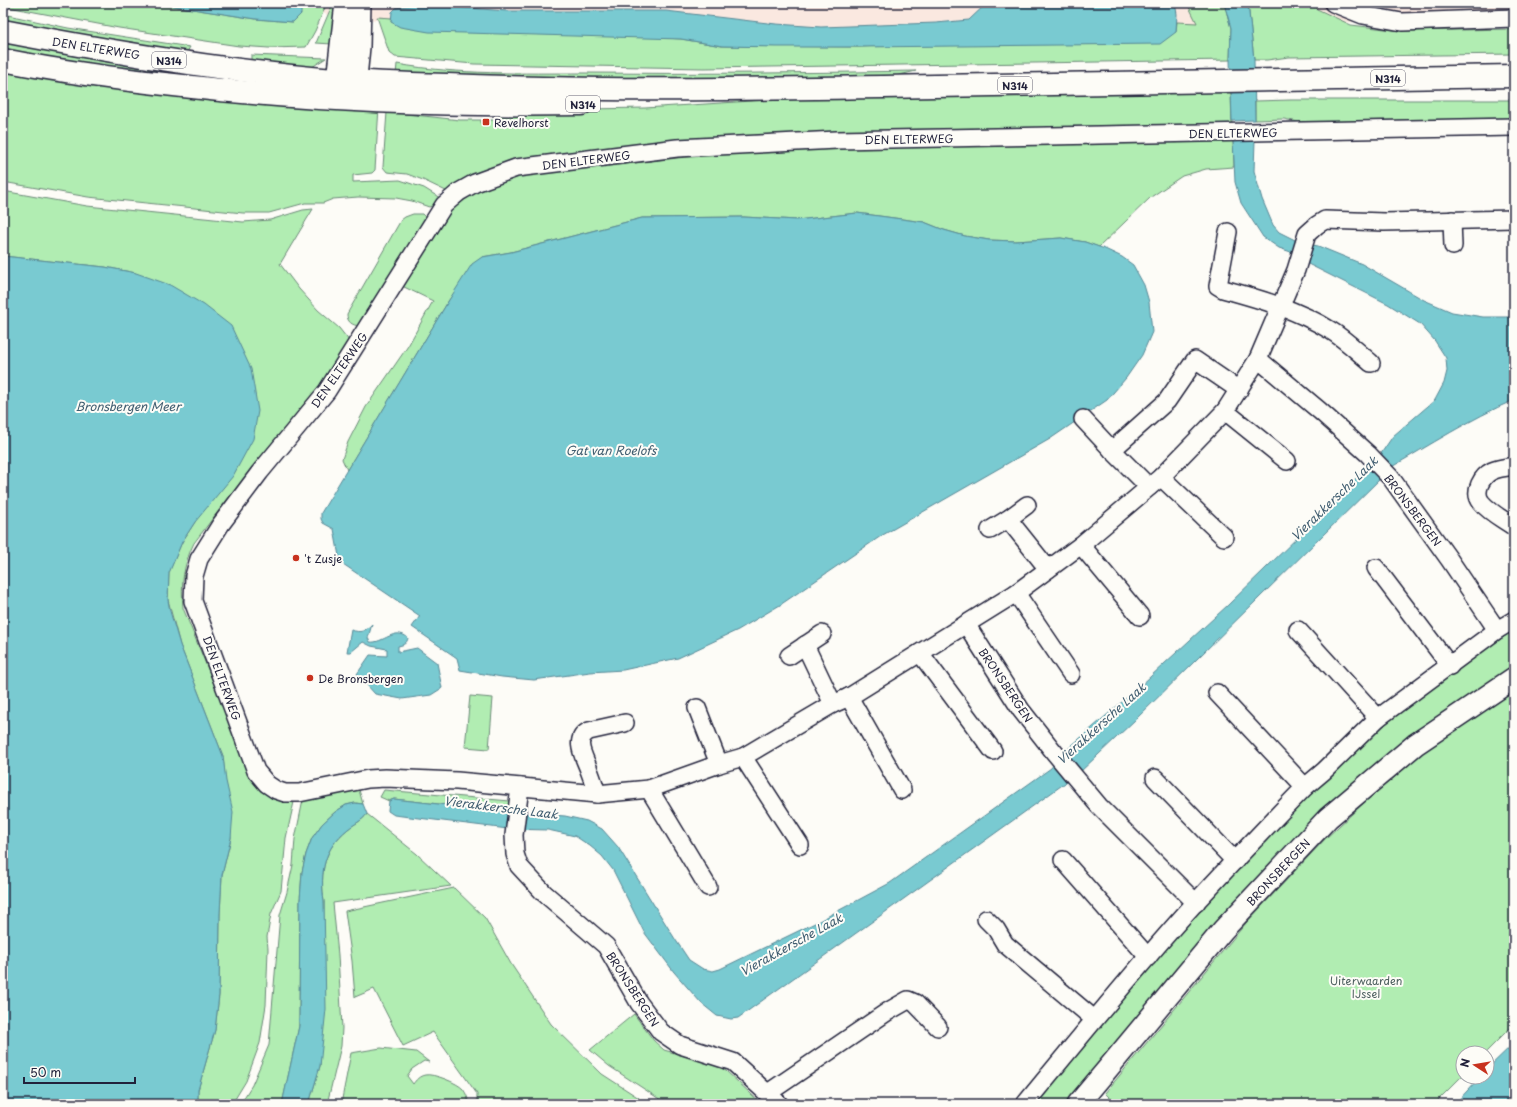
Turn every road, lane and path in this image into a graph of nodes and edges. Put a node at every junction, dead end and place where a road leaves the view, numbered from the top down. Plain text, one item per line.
1 (346, 3) edge
2 (360, 3) edge
3 (1333, 3) edge
4 (1514, 18) edge
5 (3, 31) edge
6 (3, 60) edge
7 (1514, 76) edge
8 (345, 90) junction
9 (1514, 127) edge
10 (1514, 219) edge
11 (1452, 220) junction
12 (1228, 232) dead end
13 (1453, 246) dead end
14 (1281, 307) junction
15 (1258, 358) junction
16 (1371, 363) dead end
17 (1239, 390) junction
18 (1225, 411) junction
19 (1083, 419) dead end
20 (1112, 450) junction
21 (1287, 461) dead end
22 (1514, 466) edge
23 (1155, 482) junction
24 (1027, 505) dead end
25 (1008, 519) junction
26 (1514, 527) edge
27 (990, 530) dead end
28 (1224, 537) dead end
29 (1081, 545) junction
30 (1376, 568) dead end
31 (1048, 569) junction
32 (1016, 593) junction
33 (1140, 616) dead end
34 (1514, 620) edge
35 (966, 624) junction
36 (1298, 630) dead end
37 (1497, 630) junction
38 (822, 634) dead end
39 (804, 645) junction
40 (920, 653) junction
41 (789, 656) dead end
42 (1450, 666) junction
43 (1071, 674) dead end
44 (1514, 678) edge
45 (1217, 693) dead end
46 (849, 697) junction
47 (833, 704) junction
48 (697, 708) dead end
49 (1378, 718) junction
50 (625, 723) dead end
51 (993, 751) dead end
52 (743, 757) junction
53 (719, 764) junction
54 (1155, 778) dead end
55 (520, 787) junction
56 (1305, 787) junction
57 (649, 789) junction
58 (902, 790) dead end
59 (597, 794) junction
60 (800, 845) dead end
61 (1063, 860) dead end
62 (1235, 861) junction
63 (708, 887) dead end
64 (1196, 902) junction
65 (986, 919) dead end
66 (1148, 957) junction
67 (1094, 1019) junction
68 (938, 1027) dead end
69 (774, 1099) edge
70 (1025, 1104) edge
71 (1078, 1104) edge

1 - 8 street
2 - 8 street
3 - 4 street
5 - 8 main road, DEN ELTERWEG / N314
6 - 8 main road, DEN ELTERWEG / N314
7 - 8 main road, DEN ELTERWEG / N314
9 - 55 street, DEN ELTERWEG
10 - 11 street
11 - 13 street
11 - 14 street
12 - 14 street
14 - 15 street
14 - 16 street
15 - 17 street
15 - 37 street, BRONSBERGEN
17 - 18 street
17 - 20 street
18 - 21 street
18 - 23 street
19 - 20 street
20 - 23 street
22 - 26 street
23 - 28 street
23 - 29 street
24 - 25 street
25 - 27 street
25 - 31 street
29 - 31 street
29 - 33 street
30 - 42 street
31 - 32 street
32 - 35 street
32 - 43 street
34 - 37 street
35 - 40 street
35 - 64 street, BRONSBERGEN
36 - 49 street
37 - 42 street
38 - 39 street
39 - 41 street
39 - 47 street
40 - 46 street
40 - 51 street
42 - 49 street
44 - 71 street, BRONSBERGEN
45 - 56 street
46 - 47 street
46 - 58 street
47 - 52 street
48 - 53 street
49 - 56 street
50 - 59 street
52 - 53 street
52 - 60 street
53 - 57 street
54 - 62 street
55 - 59 street
55 - 69 street, BRONSBERGEN
56 - 62 street
57 - 59 street
57 - 63 street
61 - 66 street
62 - 64 street
64 - 66 street
65 - 67 street
66 - 67 street
67 - 70 street
68 - 69 street, BRONSBERGEN

